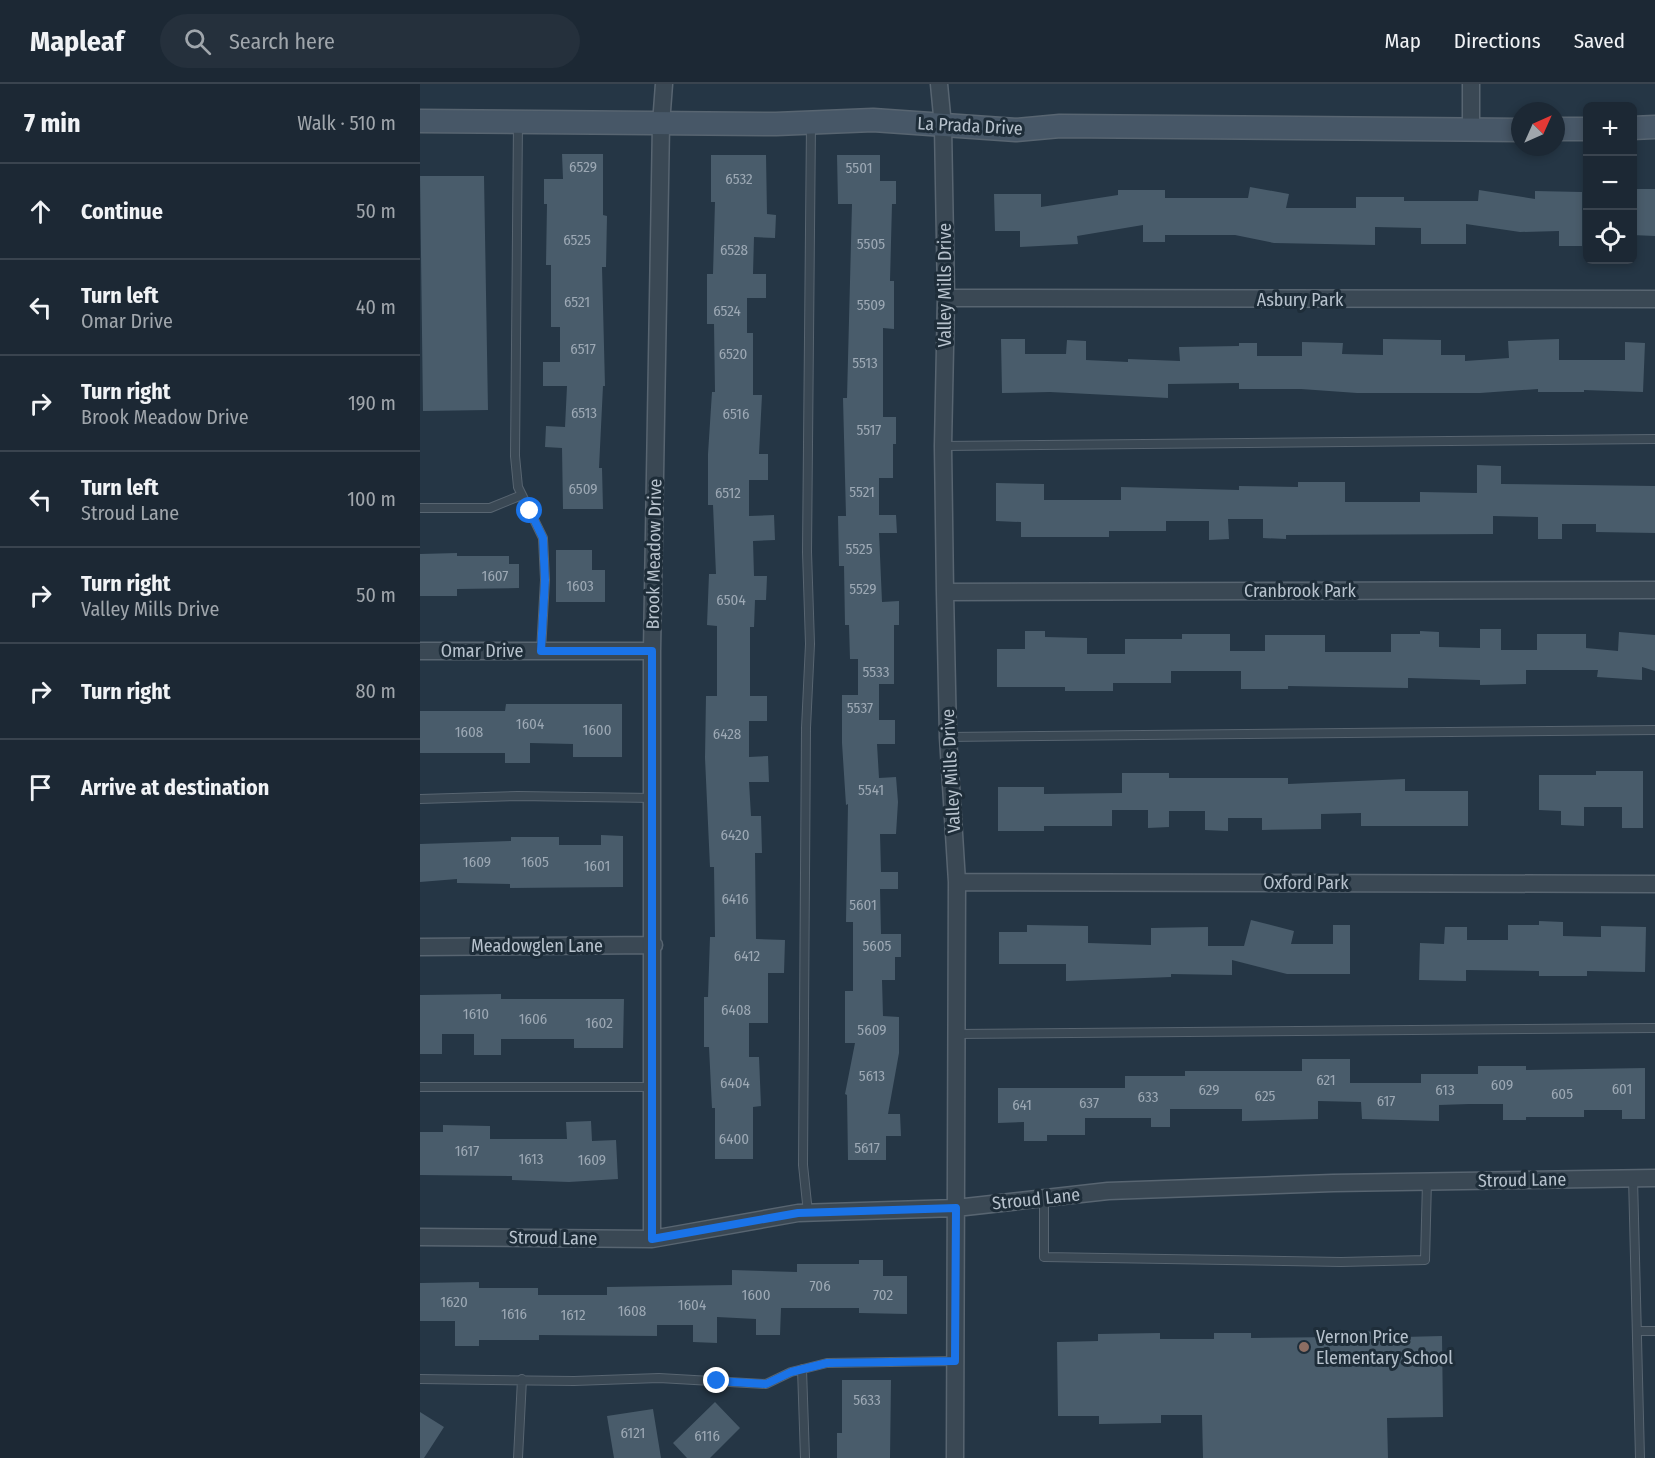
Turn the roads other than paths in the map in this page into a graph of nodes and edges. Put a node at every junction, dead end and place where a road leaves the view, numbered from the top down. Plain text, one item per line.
1 (664, 84) edge
2 (939, 84) edge
3 (1471, 84) edge
4 (420, 121) edge
5 (518, 122) junction
6 (811, 122) junction
7 (661, 124) junction
8 (943, 126) junction
9 (1655, 127) edge
10 (1637, 128) edge
11 (1565, 129) edge
12 (1583, 129) edge
13 (1511, 130) edge
14 (1471, 131) junction
15 (946, 298) junction
16 (1655, 299) edge
17 (1655, 439) edge
18 (943, 446) junction
19 (522, 495) junction
20 (420, 508) edge
21 (1655, 590) edge
22 (945, 592) junction
23 (420, 651) edge
24 (541, 651) junction
25 (652, 651) junction
26 (1655, 730) edge
27 (948, 737) junction
28 (653, 798) junction
29 (420, 799) edge
30 (957, 882) junction
31 (1655, 884) edge
32 (654, 945) junction
33 (420, 947) edge
34 (1655, 1028) edge
35 (956, 1034) junction
36 (420, 1087) edge
37 (653, 1087) junction
38 (1633, 1178) junction
39 (1655, 1178) edge
40 (1427, 1181) junction
41 (1044, 1198) junction
42 (956, 1208) junction
43 (808, 1213) junction
44 (420, 1237) edge
45 (652, 1239) junction
46 (1637, 1331) junction
47 (1655, 1331) edge
48 (955, 1361) junction
49 (802, 1370) junction
50 (420, 1379) edge
51 (522, 1379) junction
52 (519, 1458) edge
53 (805, 1458) edge
54 (955, 1458) edge
55 (1640, 1458) edge

1 - 7 street, Brook Meadow Drive
2 - 8 street, Valley Mills Drive
3 - 14 street
4 - 5 main road, La Prada Drive
5 - 7 main road, La Prada Drive
5 - 19 lane
6 - 7 main road, La Prada Drive
6 - 8 main road, La Prada Drive
6 - 43 lane
7 - 25 street, Brook Meadow Drive
8 - 14 main road, La Prada Drive
8 - 15 street, Valley Mills Drive
9 - 10 main road
11 - 12 main road
13 - 14 main road, La Prada Drive
15 - 16 street, Asbury Park
15 - 18 street, Valley Mills Drive
17 - 18 lane
18 - 22 street, Valley Mills Drive
19 - 20 lane
19 - 24 lane
21 - 22 street, Cranbrook Park
22 - 27 street, Valley Mills Drive
23 - 24 street, Omar Drive
24 - 25 street, Omar Drive
25 - 28 street, Brook Meadow Drive
26 - 27 lane
27 - 30 street, Valley Mills Drive
28 - 29 lane
28 - 32 street, Brook Meadow Drive
30 - 31 street, Oxford Park
30 - 35 street, Valley Mills Drive
32 - 33 street, Meadowglen Lane
32 - 37 street, Brook Meadow Drive
34 - 35 lane
35 - 42 street, Valley Mills Drive
36 - 37 lane
37 - 45 street, Brook Meadow Drive
38 - 39 street, Stroud Lane
38 - 40 street, Stroud Lane
38 - 46 lane
40 - 41 street, Stroud Lane
40 - 41 lane
41 - 42 street, Stroud Lane
42 - 43 street, Stroud Lane
42 - 48 street, Valley Mills Drive
43 - 45 street, Stroud Lane
44 - 45 street, Stroud Lane
46 - 47 lane
46 - 55 lane
48 - 49 lane
48 - 54 street, Valley Mills Drive
49 - 51 lane
49 - 53 lane
50 - 51 lane
51 - 52 lane

